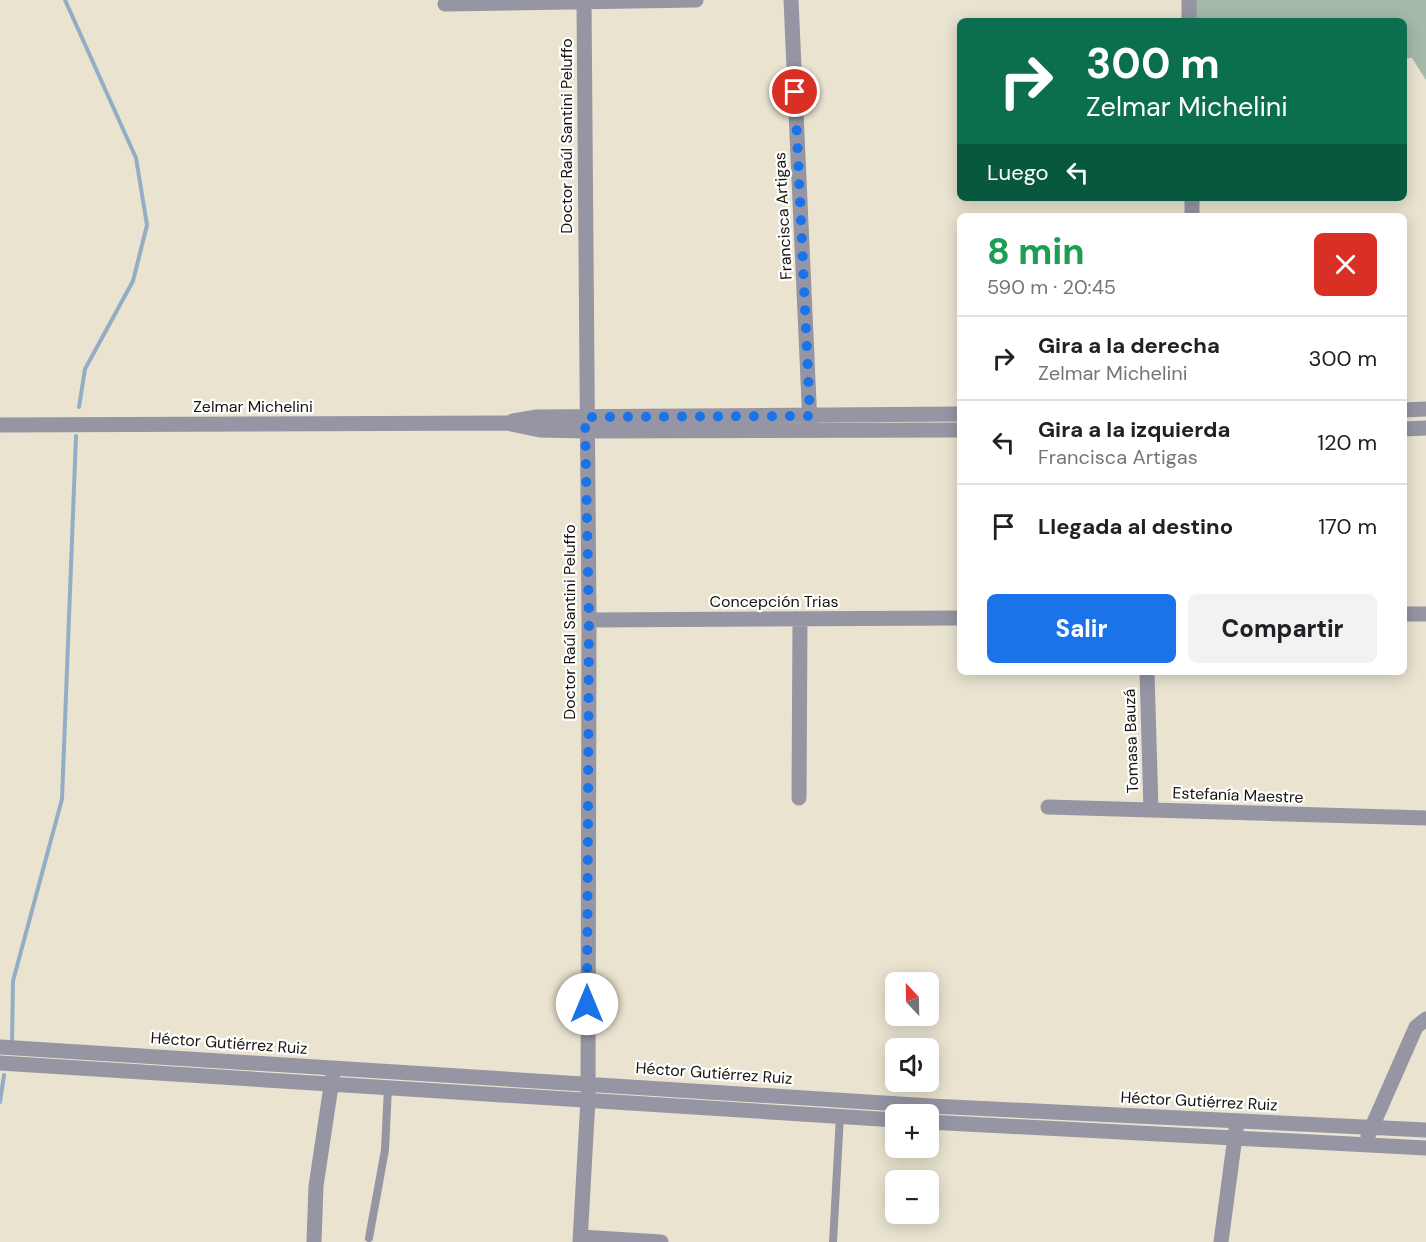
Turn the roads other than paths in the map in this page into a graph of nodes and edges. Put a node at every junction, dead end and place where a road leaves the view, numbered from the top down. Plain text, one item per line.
1 (696, 0) edge
2 (791, 0) edge
3 (1189, 0) edge
4 (584, 2) junction
5 (445, 4) dead end
6 (1189, 18) edge
7 (1407, 410) edge
8 (1426, 410) edge
9 (957, 414) edge
10 (810, 423) junction
11 (0, 424) edge
12 (585, 424) junction
13 (1407, 429) edge
14 (1426, 429) edge
15 (957, 430) edge
16 (1407, 614) edge
17 (1426, 614) edge
18 (957, 618) edge
19 (800, 619) junction
20 (589, 620) junction
21 (1147, 675) edge
22 (799, 798) dead end
23 (1048, 807) dead end
24 (1151, 810) junction
25 (1426, 819) edge
26 (1426, 1019) edge
27 (0, 1047) edge
28 (0, 1064) edge
29 (334, 1067) junction
30 (333, 1084) junction
31 (388, 1087) junction
32 (588, 1099) junction
33 (840, 1116) junction
34 (885, 1119) edge
35 (1237, 1120) junction
36 (939, 1123) edge
37 (1370, 1127) junction
38 (1426, 1130) edge
39 (1235, 1137) junction
40 (1366, 1144) junction
41 (1426, 1148) edge
42 (369, 1238) dead end
43 (580, 1240) edge
44 (314, 1242) edge
45 (661, 1242) edge
46 (833, 1242) edge
47 (1221, 1242) edge

1 - 4 street
2 - 10 street, Francisca Artigas
3 - 6 street
4 - 5 street
4 - 12 street, Doctor Raúl Santini Peluffo
7 - 8 street
9 - 10 street, Zelmar Michelini
10 - 12 street, Zelmar Michelini
10 - 15 street, Zelmar Michelini
11 - 12 street, Zelmar Michelini
12 - 20 street, Doctor Raúl Santini Peluffo
13 - 14 street
16 - 17 street
18 - 19 street, Concepción Trias
19 - 20 street, Concepción Trias
19 - 22 street
20 - 32 street, Doctor Raúl Santini Peluffo
21 - 24 street, Tomasa Bauzá
23 - 24 street, Estefanía Maestre
24 - 25 street, Estefanía Maestre
26 - 37 street
27 - 29 street, Héctor Gutiérrez Ruiz
28 - 30 street, Héctor Gutiérrez Ruiz
29 - 30 street
29 - 35 street, Héctor Gutiérrez Ruiz
30 - 31 street, Héctor Gutiérrez Ruiz
30 - 44 street
31 - 32 street, Héctor Gutiérrez Ruiz
31 - 42 lane
32 - 33 street, Héctor Gutiérrez Ruiz
32 - 43 street, Doctor Raúl Santini Peluffo
33 - 34 street, Héctor Gutiérrez Ruiz
33 - 46 lane
35 - 37 street, Héctor Gutiérrez Ruiz
35 - 39 street
36 - 39 street, Héctor Gutiérrez Ruiz
37 - 38 street, Héctor Gutiérrez Ruiz
37 - 40 street
39 - 40 street, Héctor Gutiérrez Ruiz
39 - 47 street
40 - 41 street, Héctor Gutiérrez Ruiz
43 - 45 street

